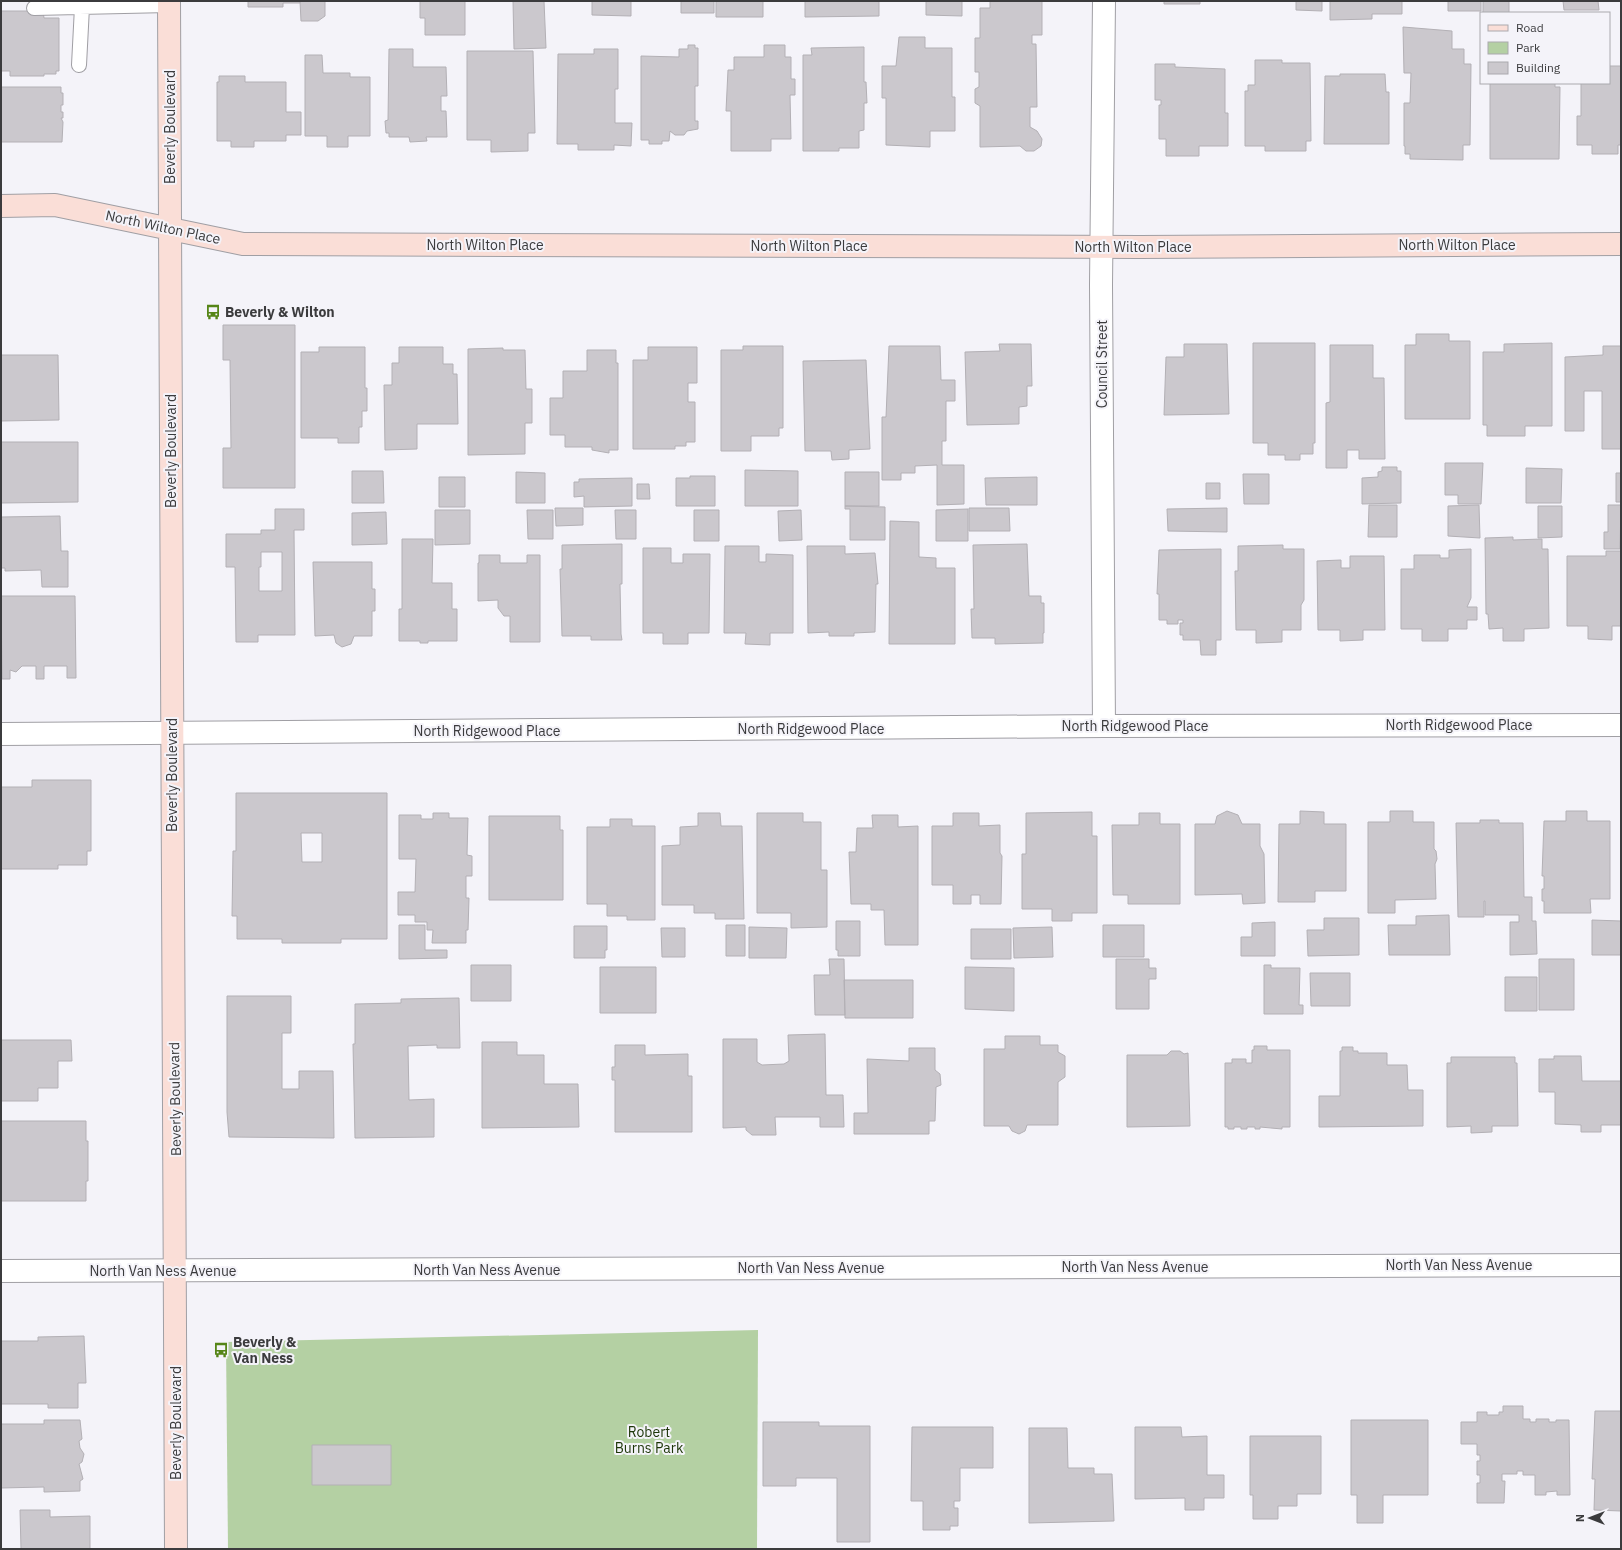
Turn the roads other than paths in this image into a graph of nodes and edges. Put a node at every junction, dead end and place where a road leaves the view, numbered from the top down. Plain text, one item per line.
1 (1104, 1) edge
2 (169, 3) edge
3 (82, 7) junction
4 (34, 8) dead end
5 (79, 65) dead end
6 (1, 206) edge
7 (171, 229) junction
8 (1621, 244) edge
9 (1101, 247) junction
10 (1621, 725) edge
11 (1104, 726) junction
12 (172, 733) junction
13 (1, 734) edge
14 (1621, 1265) edge
15 (1, 1271) edge
16 (176, 1271) junction
17 (176, 1549) edge

1 - 9 street, Council Street
2 - 3 lane
2 - 7 main road, Beverly Boulevard
3 - 4 lane
3 - 5 lane
6 - 7 main road, North Wilton Place
7 - 9 main road, North Wilton Place
7 - 12 main road, Beverly Boulevard
8 - 9 main road, North Wilton Place
9 - 11 street, Council Street
10 - 11 street, North Ridgewood Place
11 - 12 street, North Ridgewood Place
12 - 13 street, North Ridgewood Place
12 - 16 main road, Beverly Boulevard
14 - 16 street, North Van Ness Avenue
15 - 16 street, North Van Ness Avenue
16 - 17 main road, Beverly Boulevard

